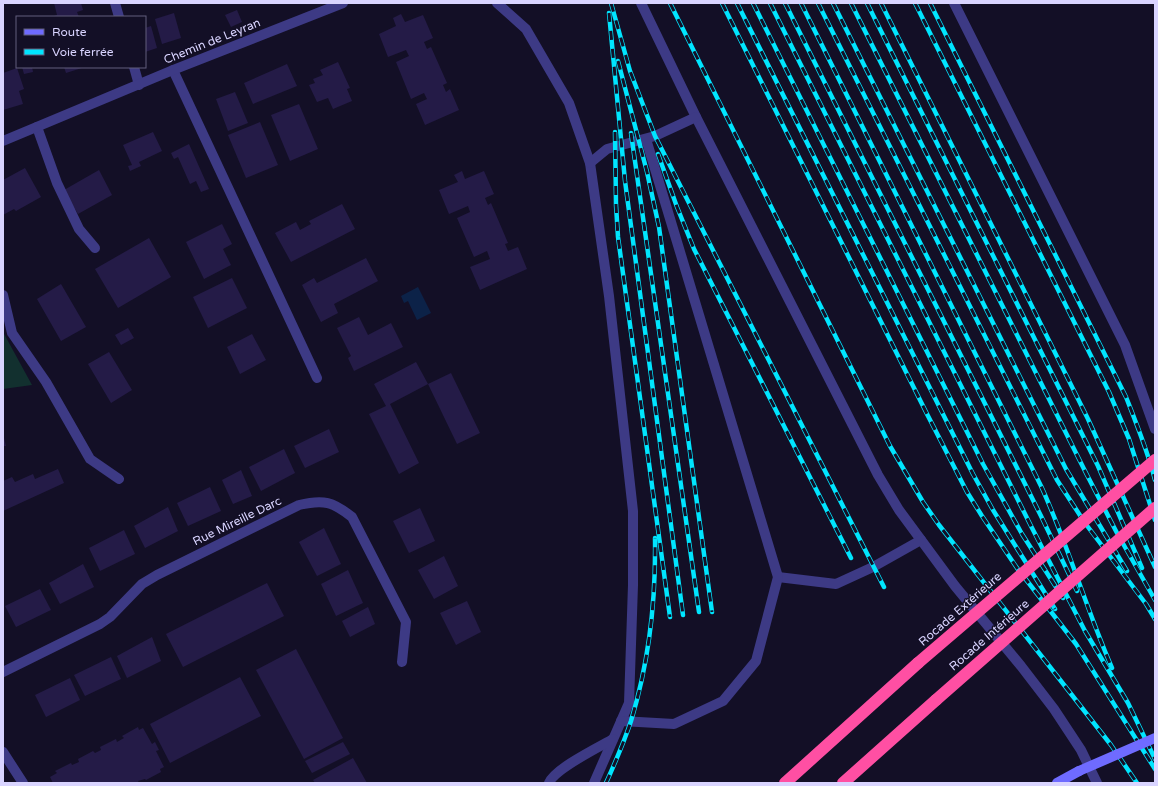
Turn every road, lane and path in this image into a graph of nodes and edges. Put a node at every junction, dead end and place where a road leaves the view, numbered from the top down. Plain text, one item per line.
1 (115, 3) edge
2 (343, 3) edge
3 (497, 3) edge
4 (640, 3) edge
5 (954, 3) edge
6 (120, 16) edge
7 (134, 68) edge
8 (173, 70) junction
9 (139, 85) junction
10 (696, 117) junction
11 (36, 128) junction
12 (646, 139) junction
13 (3, 141) edge
14 (590, 163) junction
15 (95, 248) dead end
16 (3, 295) edge
17 (317, 378) dead end
18 (1155, 429) edge
19 (1155, 460) edge
20 (119, 479) dead end
21 (1155, 508) edge
22 (921, 540) junction
23 (778, 577) junction
24 (402, 662) dead end
25 (3, 672) edge
26 (621, 721) junction
27 (614, 738) junction
28 (1155, 738) edge
29 (3, 752) edge
30 (23, 783) edge
31 (550, 783) edge
32 (594, 783) edge
33 (785, 783) edge
34 (843, 783) edge
35 (1057, 783) edge
36 (1097, 783) edge

1 - 6 street
2 - 8 street, Chemin de Leyran
3 - 14 street
4 - 10 street
5 - 18 street
7 - 9 street
8 - 9 street, Chemin de Leyran
8 - 17 street
9 - 11 street, Chemin de Leyran
10 - 12 street
10 - 22 street
11 - 13 street, Chemin de Leyran
11 - 15 street
12 - 14 street
12 - 23 street
14 - 26 street
16 - 20 street
19 - 33 highway, Rocade Extérieure, bridge
21 - 34 highway, Rocade Intérieure, bridge
22 - 23 street
22 - 36 street
23 - 26 street
24 - 25 street, Rue Mireille Darc
26 - 27 street
27 - 31 street
27 - 32 street
28 - 35 street, bridge
29 - 30 street

